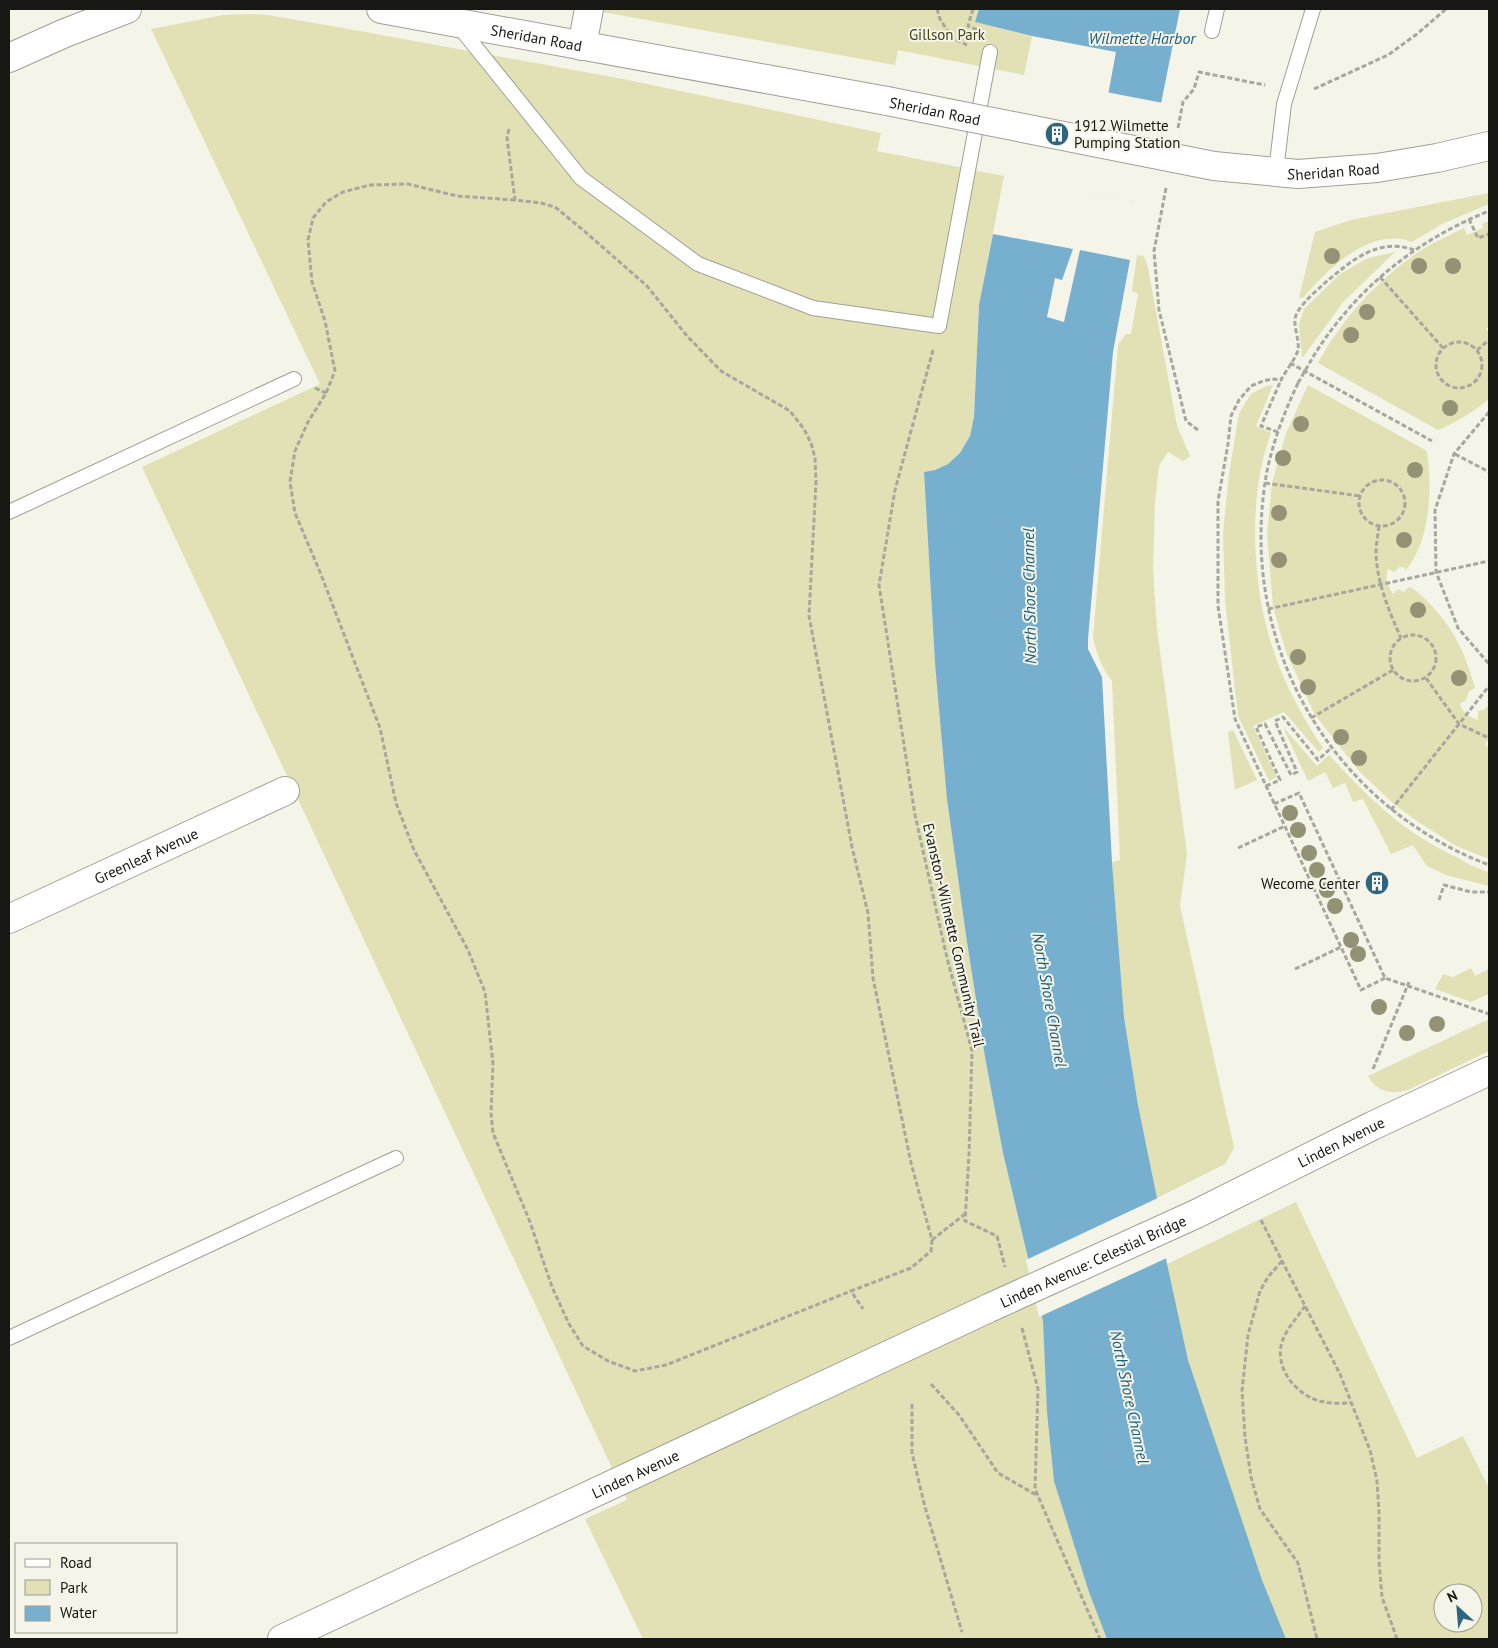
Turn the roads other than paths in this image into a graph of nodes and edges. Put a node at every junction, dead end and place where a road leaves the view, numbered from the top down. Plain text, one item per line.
1 (127, 9) edge
2 (381, 9) edge
3 (589, 9) edge
4 (1217, 9) edge
5 (1313, 9) edge
6 (455, 22) junction
7 (1212, 31) dead end
8 (582, 46) junction
9 (990, 52) road end
10 (9, 58) edge
11 (1489, 146) edge
12 (1276, 172) junction
13 (294, 379) dead end
14 (9, 512) edge
15 (285, 791) dead end
16 (9, 919) edge
17 (1489, 1072) edge
18 (396, 1158) dead end
19 (1196, 1214) joint
20 (989, 1308) joint
21 (9, 1338) edge
22 (282, 1639) edge

1 - 10 street
2 - 6 street, Sheridan Road
3 - 8 street
4 - 7 lane
5 - 12 lane
6 - 8 street, Sheridan Road
6 - 9 lane
8 - 12 street, Sheridan Road, bridge
11 - 12 street, Sheridan Road
13 - 14 lane
15 - 16 street, Greenleaf Avenue
17 - 19 street, Linden Avenue
18 - 21 lane
19 - 20 street, Linden Avenue: Celestial Bridge, bridge
20 - 22 street, Linden Avenue

